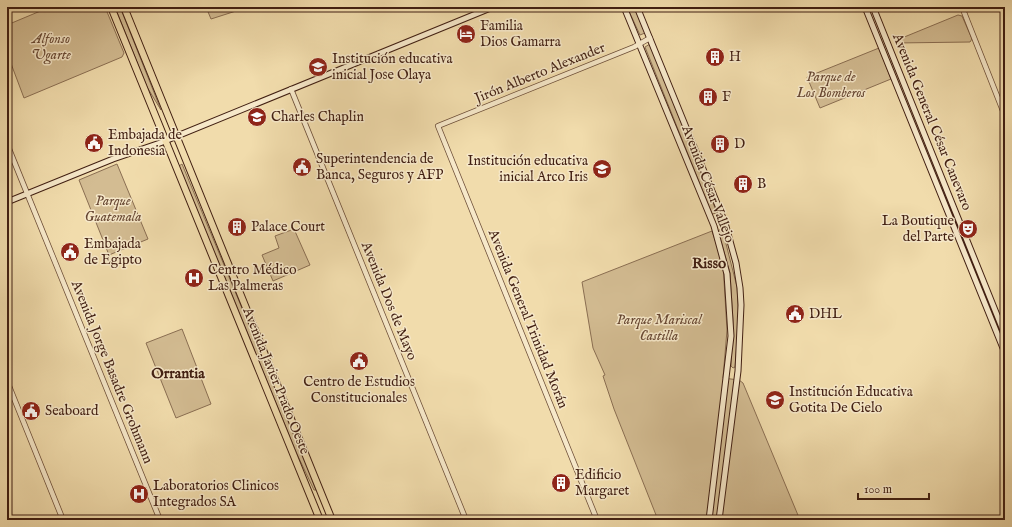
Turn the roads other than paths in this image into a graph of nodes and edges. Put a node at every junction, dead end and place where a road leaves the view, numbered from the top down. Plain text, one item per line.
1 (111, 7) edge
2 (124, 7) edge
3 (493, 7) edge
4 (624, 7) edge
5 (637, 7) edge
6 (866, 7) edge
7 (873, 7) edge
8 (962, 7) edge
9 (650, 38) junction
10 (640, 44) junction
11 (291, 89) junction
12 (165, 108) junction
13 (154, 113) junction
14 (1005, 116) edge
15 (438, 126) joint
16 (176, 136) junction
17 (165, 140) junction
18 (7, 144) edge
19 (188, 164) junction
20 (176, 168) junction
21 (27, 194) junction
22 (7, 202) edge
23 (1005, 335) edge
24 (1005, 353) edge
25 (7, 381) edge
26 (321, 493) junction
27 (310, 497) junction
28 (709, 519) edge
29 (63, 520) edge
30 (160, 520) edge
31 (320, 520) edge
32 (332, 520) edge
33 (466, 520) edge
34 (598, 520) edge
35 (719, 520) edge

1 - 13 main road, Avenida Javier Prado Oeste
2 - 12 main road, Avenida Javier Prado Oeste
3 - 11 main road
4 - 10 main road, Avenida César Vallejo
5 - 9 main road, Avenida César Vallejo
6 - 24 main road, Avenida General César Canevaro
7 - 23 main road, Avenida General César Canevaro
8 - 14 street
9 - 10 street, Jirón Alberto Alexander
9 - 35 main road, Avenida César Vallejo
10 - 15 street, Jirón Alberto Alexander
10 - 28 main road, Avenida César Vallejo
11 - 16 main road
11 - 33 street, Avenida Dos de Mayo
12 - 13 main road
12 - 16 main road, Avenida Javier Prado Oeste
13 - 17 main road, Avenida Javier Prado Oeste
15 - 34 street, Avenida General Trinidad Morán
16 - 17 main road
16 - 19 main road, Avenida Javier Prado Oeste
17 - 20 main road, Avenida Javier Prado Oeste
17 - 21 main road
18 - 21 street, Avenida Jorge Basadre Grohmann
19 - 20 main road
19 - 26 main road, Avenida Javier Prado Oeste
20 - 27 main road, Avenida Javier Prado Oeste
21 - 22 main road
21 - 30 street, Avenida Jorge Basadre Grohmann
25 - 29 street
26 - 27 main road
26 - 32 main road, Avenida Javier Prado Oeste
27 - 31 main road, Avenida Javier Prado Oeste

